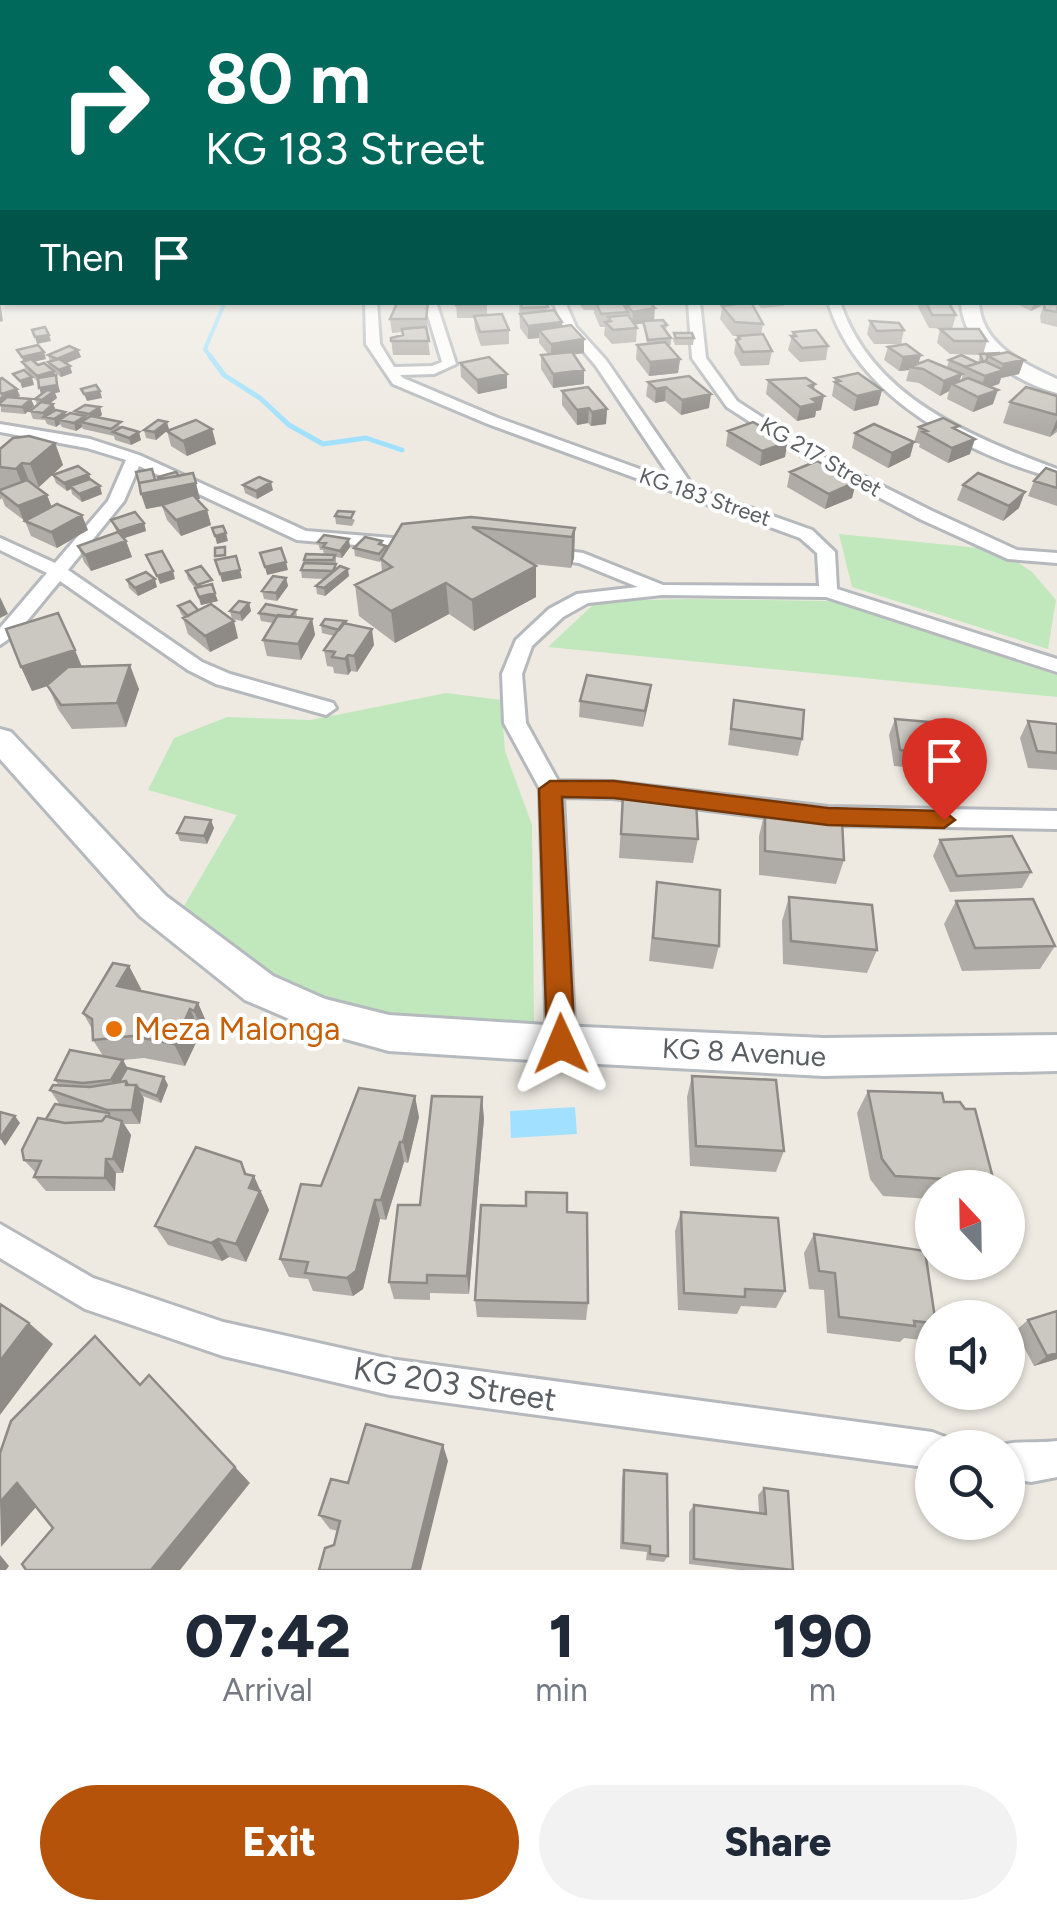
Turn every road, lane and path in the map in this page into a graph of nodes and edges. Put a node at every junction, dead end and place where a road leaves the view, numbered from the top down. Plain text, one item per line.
1 (371, 305) edge
2 (431, 305) edge
3 (560, 305) edge
4 (694, 305) edge
5 (835, 305) edge
6 (970, 305) edge
7 (388, 371) junction
8 (1056, 386) edge
9 (0, 428) edge
10 (134, 458) junction
11 (1057, 474) edge
12 (686, 488) junction
13 (0, 543) edge
14 (435, 546) edge
15 (525, 551) edge
16 (1057, 558) edge
17 (60, 572) junction
18 (662, 590) junction
19 (828, 592) junction
20 (0, 640) edge
21 (1057, 666) edge
22 (326, 708) dead end
23 (0, 740) edge
24 (550, 789) junction
25 (1057, 820) edge
26 (561, 1044) junction
27 (1057, 1053) edge
28 (0, 1240) edge
29 (915, 1448) edge
30 (1057, 1459) edge
31 (1025, 1462) edge

1 - 7 street
2 - 7 street
3 - 12 street
4 - 16 street, KG 217 Street
5 - 11 street
6 - 8 street
7 - 12 street, KG 183 Street
9 - 10 street
10 - 14 street
10 - 17 street
12 - 19 street, KG 183 Street
13 - 17 street
15 - 18 street
17 - 20 street
17 - 22 street
18 - 19 street
18 - 24 street
19 - 21 street
23 - 26 street, KG 8 Avenue
24 - 25 street
24 - 26 street
26 - 27 street, KG 8 Avenue
28 - 29 street, KG 203 Street
30 - 31 street

